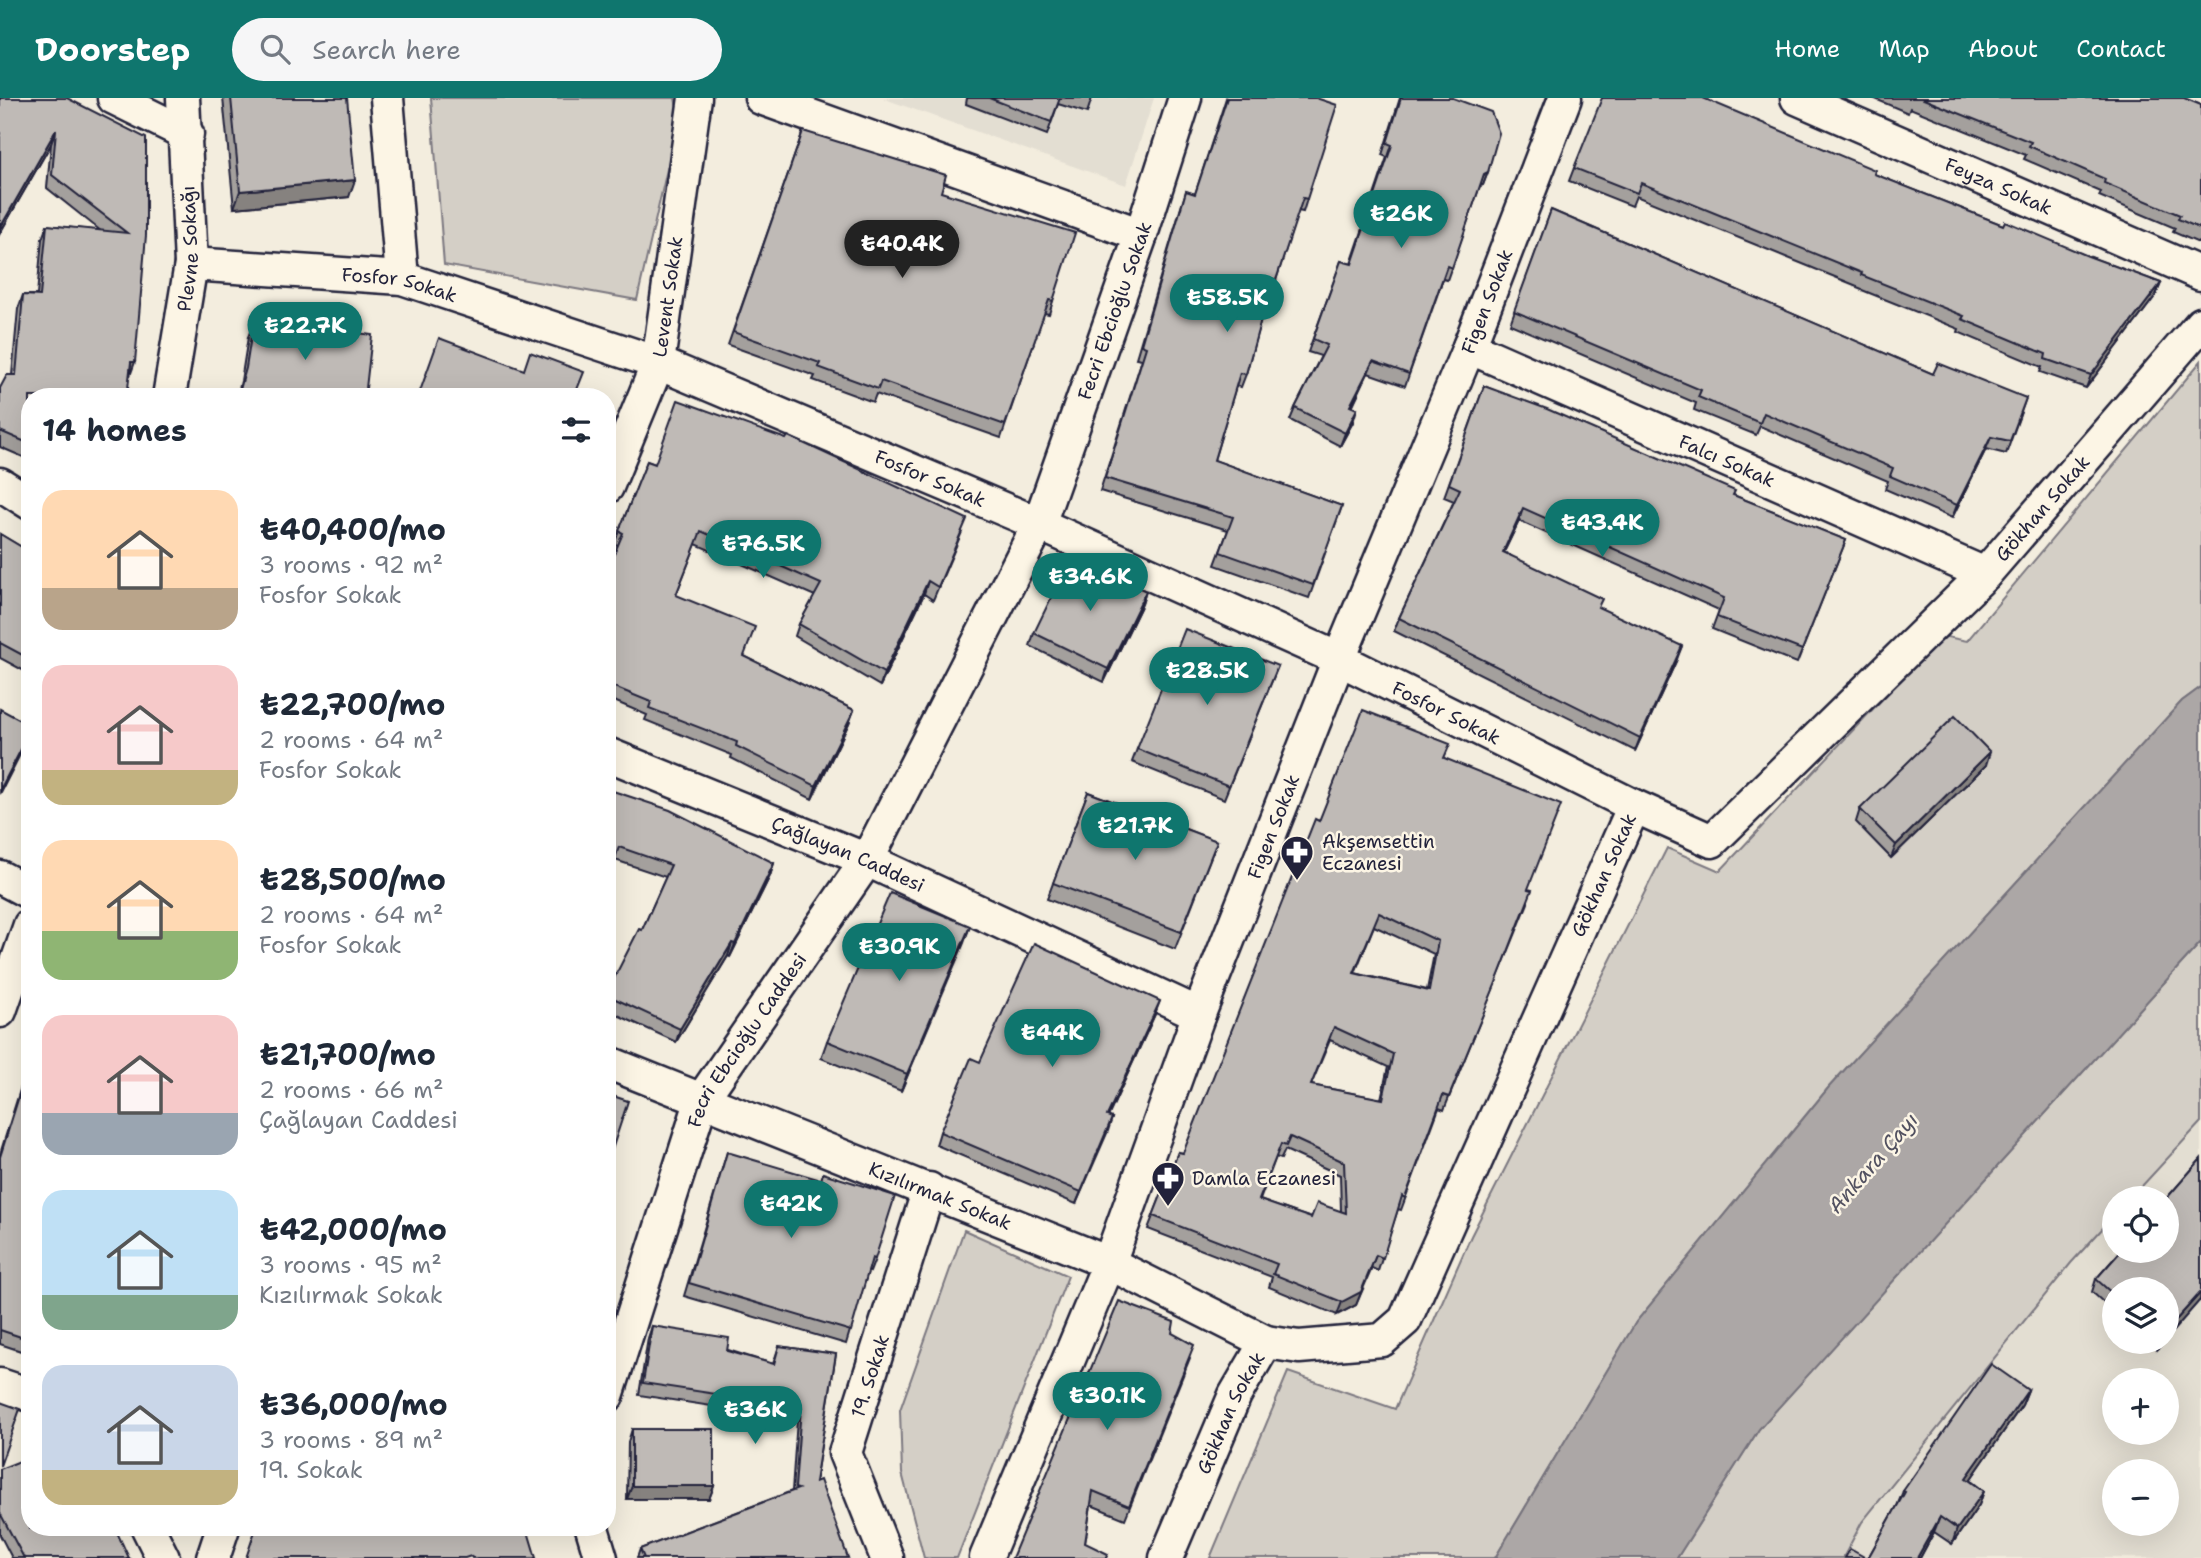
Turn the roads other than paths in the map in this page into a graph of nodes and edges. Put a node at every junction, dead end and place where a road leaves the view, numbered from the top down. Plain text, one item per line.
1 (114, 98) edge
2 (183, 98) edge
3 (387, 98) edge
4 (695, 98) edge
5 (761, 98) edge
6 (1185, 98) edge
7 (1565, 98) edge
8 (1797, 98) edge
9 (187, 134) junction
10 (1141, 234) junction
11 (191, 264) junction
12 (2201, 274) edge
13 (402, 278) junction
14 (2201, 324) edge
15 (1469, 347) junction
16 (658, 363) junction
17 (170, 388) edge
18 (616, 465) edge
19 (0, 484) edge
20 (21, 497) edge
21 (1039, 524) junction
22 (1985, 574) junction
23 (1339, 659) junction
24 (616, 758) edge
25 (1634, 806) junction
26 (867, 860) junction
27 (0, 877) edge
28 (21, 888) edge
29 (21, 951) edge
30 (0, 1011) edge
31 (1199, 1014) junction
32 (616, 1066) edge
33 (702, 1099) junction
34 (929, 1189) junction
35 (1109, 1263) junction
36 (1266, 1342) junction
37 (616, 1368) edge
38 (0, 1385) edge
39 (21, 1392) edge
40 (152, 1536) edge
41 (220, 1536) edge
42 (594, 1536) edge
43 (163, 1558) edge
44 (213, 1558) edge
45 (601, 1558) edge
46 (887, 1558) edge
47 (986, 1558) edge
48 (1166, 1558) edge

1 - 9 street
2 - 9 street, Plevne Sokağı
3 - 13 street
4 - 16 street, Levent Sokak
5 - 10 street
6 - 10 street, Fecri Ebcioğlu Sokak
7 - 15 street, Figen Sokak
8 - 12 street, Feyza Sokak
9 - 11 street, Plevne Sokağı
10 - 21 street, Fecri Ebcioğlu Sokak
11 - 13 street, Fosfor Sokak
11 - 17 street, Plevne Sokağı
13 - 16 street, Fosfor Sokak
14 - 22 street, Gökhan Sokak
15 - 22 street, Falcı Sokak
15 - 23 street, Figen Sokak
16 - 18 street, Levent Sokak
16 - 21 street, Fosfor Sokak
19 - 20 street
21 - 23 street, Fosfor Sokak
21 - 26 street, Fecri Ebcioğlu Caddesi
22 - 25 street, Gökhan Sokak
23 - 25 street, Fosfor Sokak
23 - 31 street, Figen Sokak
24 - 26 street, Çağlayan Caddesi
25 - 36 street, Gökhan Sokak
26 - 31 street, Çağlayan Caddesi
26 - 33 street, Fecri Ebcioğlu Caddesi
27 - 28 street
29 - 30 street
31 - 35 street, Figen Sokak
32 - 33 street, Kızılırmak Sokak
33 - 34 street, Kızılırmak Sokak
33 - 37 street, Fecri Ebcioğlu Caddesi
34 - 35 street, Kızılırmak Sokak
34 - 46 street, 19. Sokak
35 - 36 street, Kızılırmak Sokak
35 - 47 street, Figen Sokak
36 - 48 street, Gökhan Sokak
38 - 39 street
40 - 43 street
41 - 44 street
42 - 45 street

